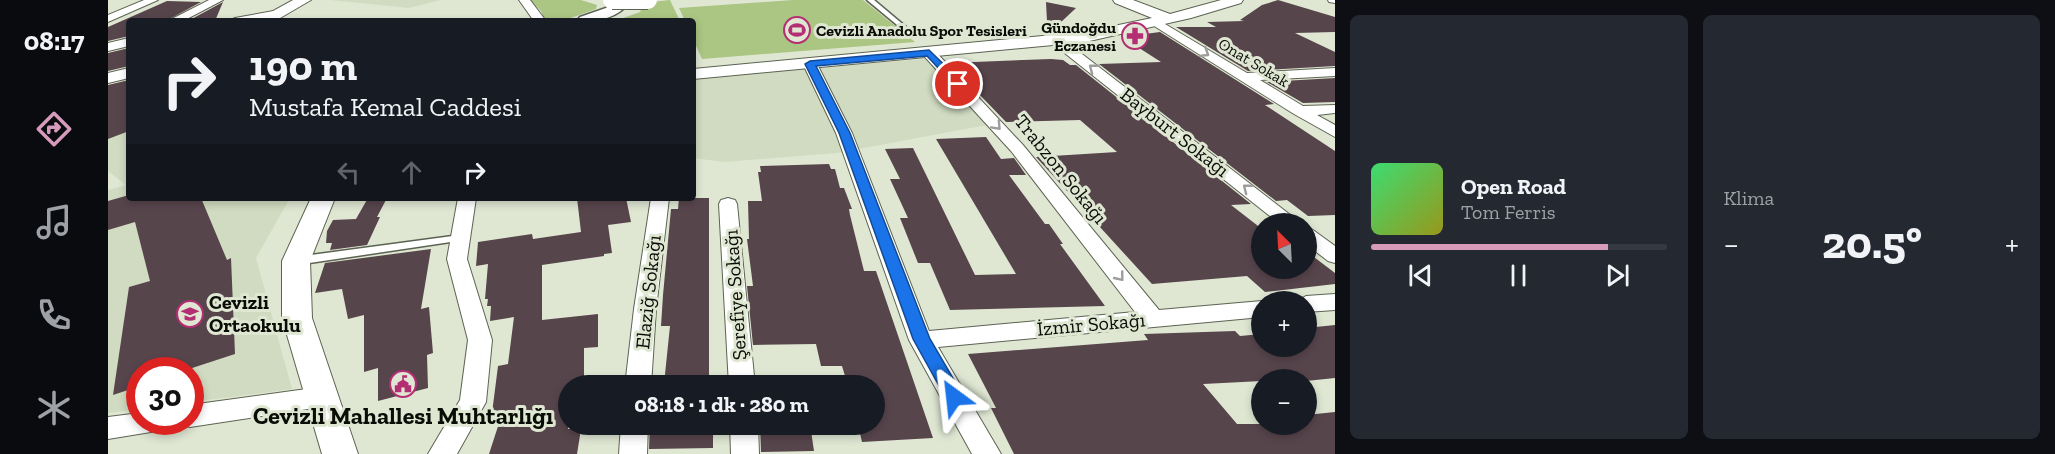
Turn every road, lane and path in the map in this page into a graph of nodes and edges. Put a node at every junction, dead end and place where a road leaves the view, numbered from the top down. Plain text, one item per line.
1 (153, 0) edge
2 (218, 0) edge
3 (304, 0) edge
4 (524, 0) edge
5 (612, 0) edge
6 (624, 0) edge
7 (640, 0) edge
8 (648, 0) edge
9 (870, 0) edge
10 (1120, 0) edge
11 (1129, 0) edge
12 (1212, 0) edge
13 (1236, 0) edge
14 (279, 13) junction
15 (180, 18) edge
16 (252, 18) edge
17 (269, 18) edge
18 (538, 18) edge
19 (594, 18) edge
20 (613, 18) edge
21 (1164, 18) junction
22 (108, 20) edge
23 (910, 33) dead end
24 (1056, 40) junction
25 (126, 43) edge
26 (108, 47) edge
27 (926, 50) junction
28 (808, 61) junction
29 (696, 68) edge
30 (1335, 72) edge
31 (126, 73) edge
32 (696, 74) edge
33 (1243, 77) junction
34 (108, 78) edge
35 (1335, 110) edge
36 (1299, 111) junction
37 (1335, 132) edge
38 (322, 201) edge
39 (466, 201) edge
40 (660, 201) edge
41 (728, 204) dead end
42 (1279, 213) edge
43 (460, 238) junction
44 (1317, 242) edge
45 (1335, 256) edge
46 (296, 261) junction
47 (1335, 302) edge
48 (1317, 303) edge
49 (1251, 310) edge
50 (1153, 319) junction
51 (921, 339) junction
52 (639, 375) edge
53 (741, 375) edge
54 (321, 397) junction
55 (204, 414) edge
56 (126, 426) edge
57 (108, 428) edge
58 (634, 435) edge
59 (744, 435) edge
60 (340, 454) edge
61 (442, 454) edge
62 (633, 454) edge
63 (745, 454) edge
64 (987, 454) edge

1 - 22 street
2 - 15 street
3 - 14 street
4 - 18 street
5 - 8 main road, bridge
6 - 19 main road
7 - 20 main road
9 - 23 lane
10 - 21 street
11 - 21 street
12 - 21 street
13 - 21 street
14 - 16 street
14 - 17 street
21 - 24 street
21 - 27 street
21 -> 33 street, Onat Sokak
24 - 27 street
42 -> 24 street, Bayburt Sokağı
25 - 26 street
27 - 28 street
27 -> 50 street, Trabzon Sokağı
28 - 29 street
28 - 32 street
28 - 51 street
30 - 33 street
31 - 34 street
33 - 36 street, Onat Sokak
35 - 36 street
36 - 37 street, Onat Sokak
38 - 46 street
39 - 43 street
40 - 52 street, Elaziğ Sokağı
41 - 53 street, Şerefiye Sokağı
43 - 46 lane
43 - 61 street
44 - 45 street
46 - 54 street
47 - 48 street
49 - 50 street, İzmir Sokağı
50 - 51 street, İzmir Sokağı
51 - 64 street
54 - 55 street
54 - 60 street
56 - 57 street
58 - 62 street
59 - 63 street

